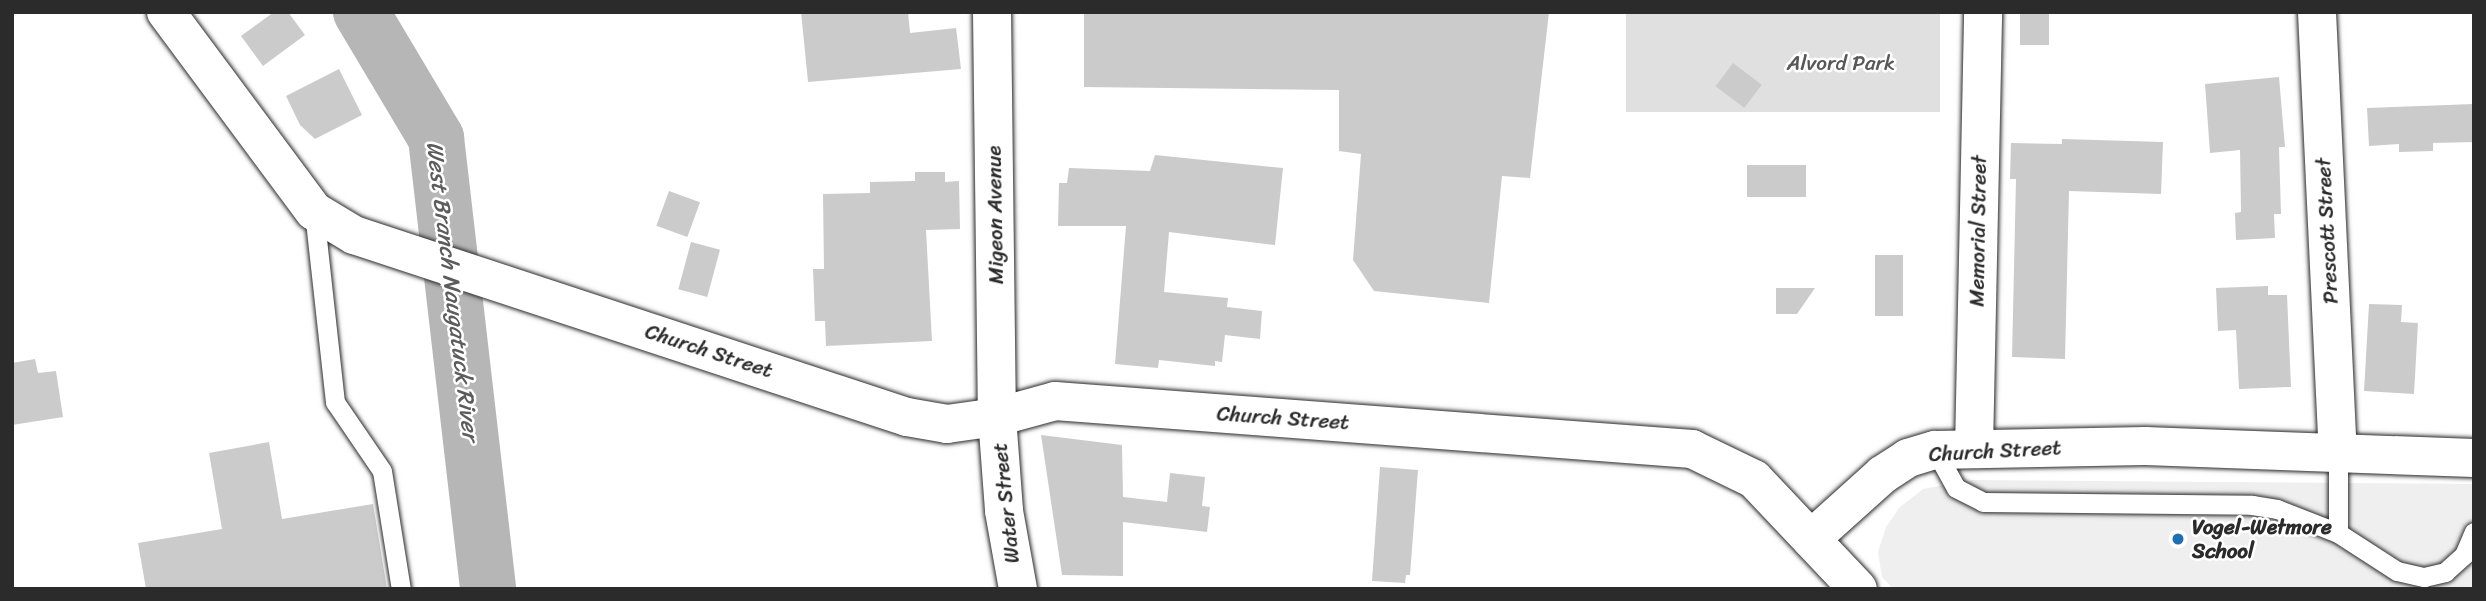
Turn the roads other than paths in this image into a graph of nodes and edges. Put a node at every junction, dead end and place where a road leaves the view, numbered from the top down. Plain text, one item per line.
1 (166, 12) edge
2 (992, 12) edge
3 (1983, 12) edge
4 (2317, 12) edge
5 (314, 211) junction
6 (997, 417) junction
7 (1974, 449) junction
8 (1935, 450) junction
9 (2338, 450) junction
10 (2474, 458) edge
11 (2474, 531) edge
12 (2337, 533) junction
13 (1811, 539) junction
14 (401, 589) edge
15 (1018, 589) edge
16 (1858, 589) edge

1 - 5 street, Church Street
2 - 6 street, Migeon Avenue
3 - 7 street, Memorial Street
4 - 9 street, Prescott Street
5 - 6 street, Church Street
5 - 14 lane
6 - 13 street, Church Street
6 - 15 street, Water Street
7 - 8 street, Church Street
7 - 9 street, Church Street
8 - 12 lane
8 - 13 street, Church Street
9 - 10 street, Church Street
9 - 12 lane
11 - 12 lane
13 - 16 street

